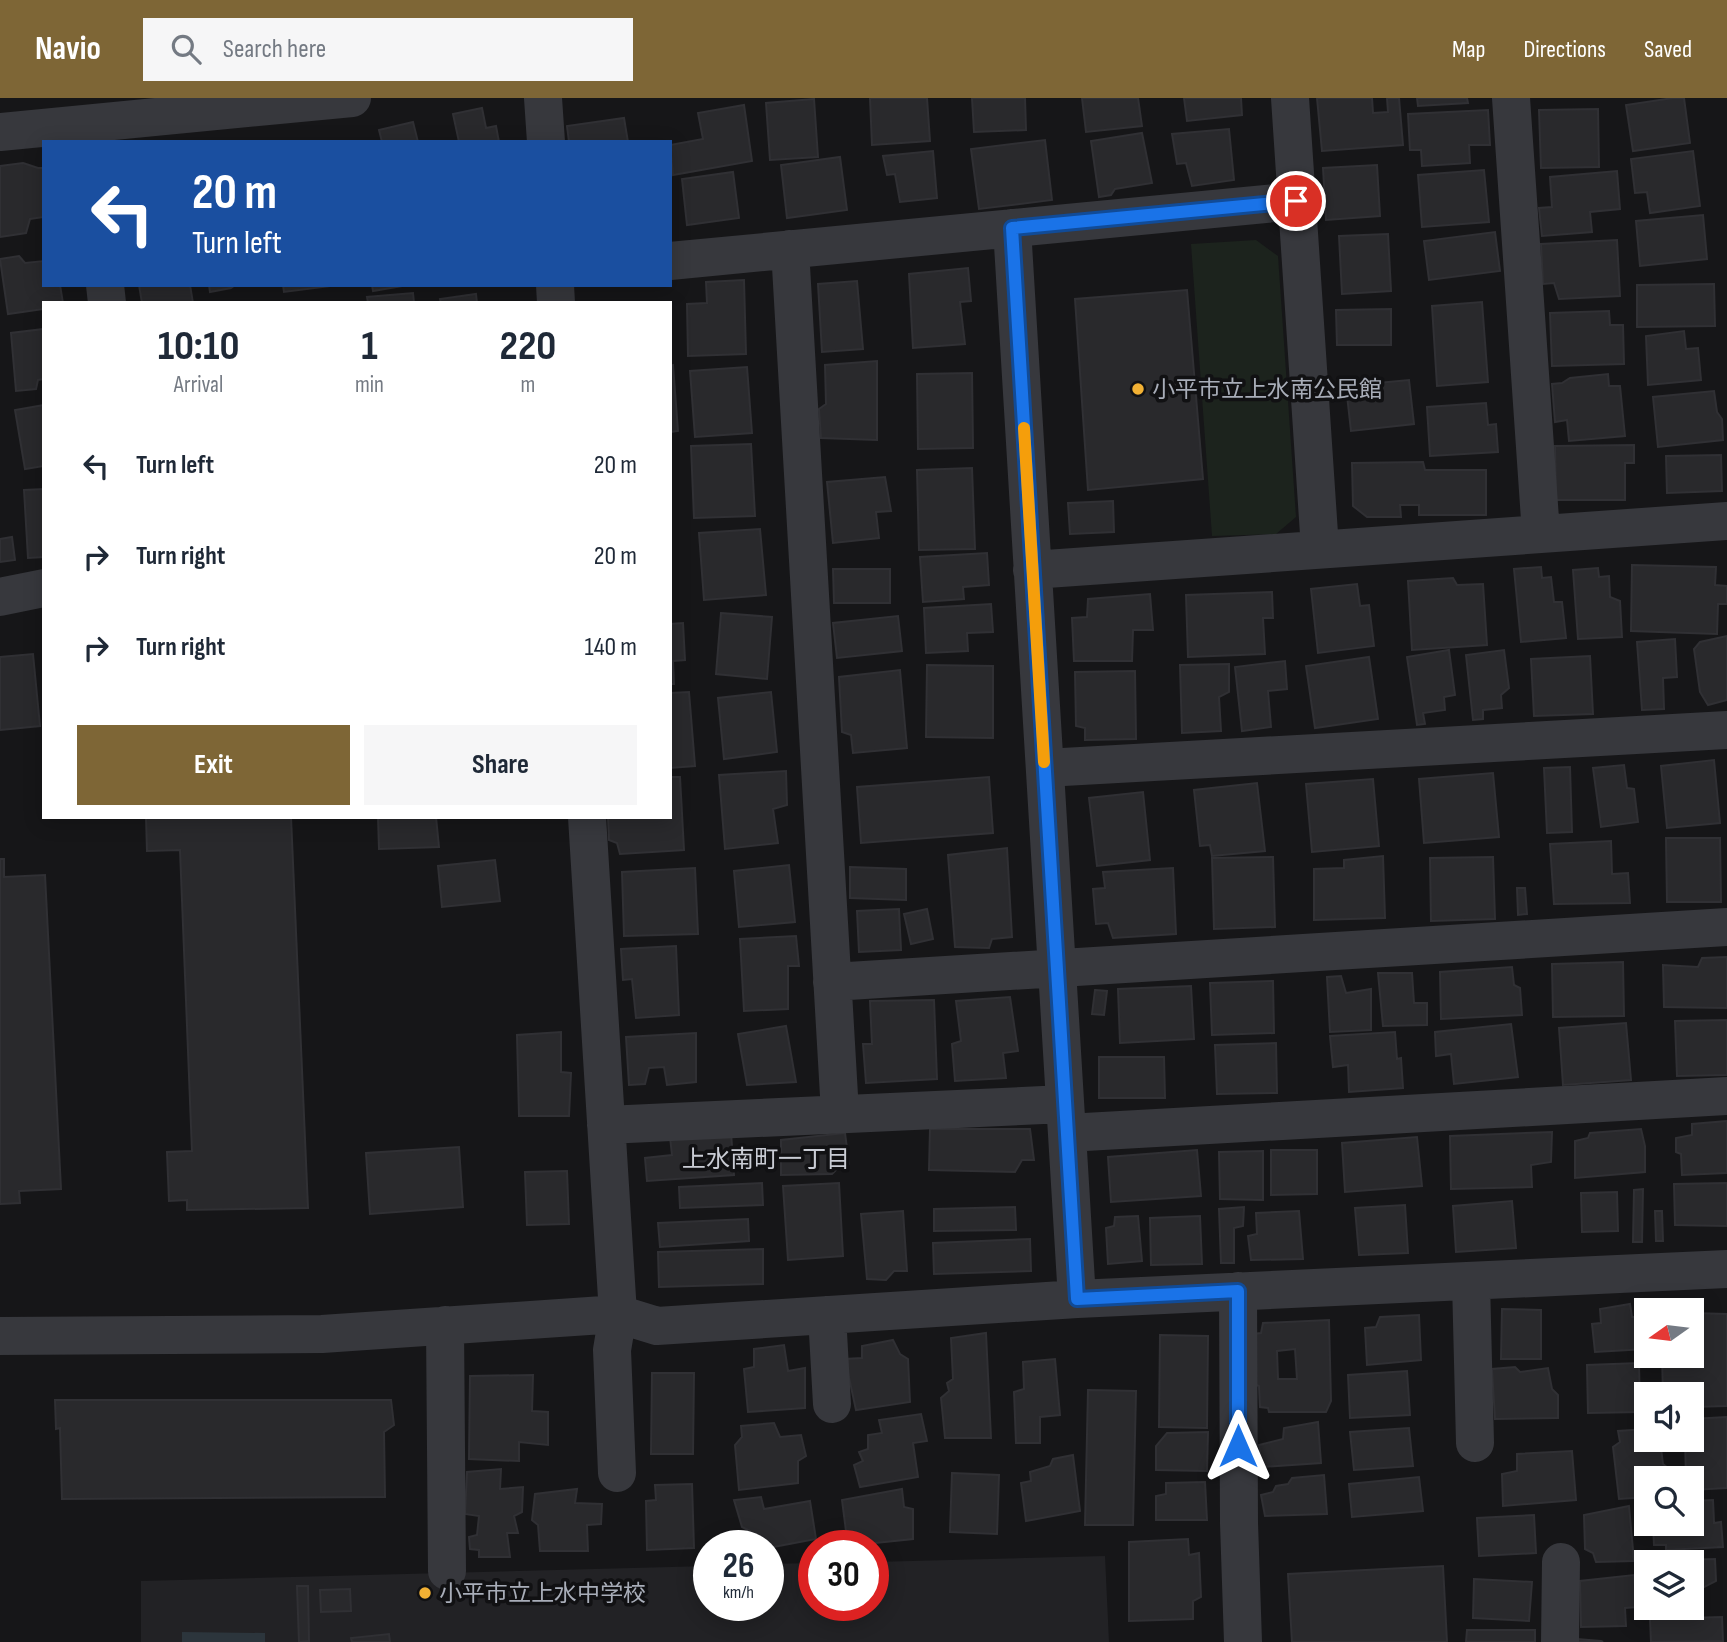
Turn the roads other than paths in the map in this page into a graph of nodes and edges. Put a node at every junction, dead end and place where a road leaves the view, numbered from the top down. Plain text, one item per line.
1 (352, 98) edge
2 (1290, 98) edge
3 (1511, 98) edge
4 (553, 99) edge
5 (0, 132) edge
6 (88, 133) edge
7 (546, 140) edge
8 (1296, 201) junction
9 (1012, 228) junction
10 (790, 249) junction
11 (672, 261) edge
12 (1727, 521) edge
13 (1541, 534) junction
14 (1320, 550) junction
15 (1032, 570) junction
16 (42, 588) edge
17 (0, 597) edge
18 (1727, 730) edge
19 (1045, 768) junction
20 (587, 819) edge
21 (1727, 927) edge
22 (1056, 968) junction
23 (832, 982) junction
24 (1727, 1096) edge
25 (840, 1114) junction
26 (1066, 1119) junction
27 (606, 1125) junction
28 (1727, 1269) edge
29 (1471, 1281) junction
30 (1238, 1291) junction
31 (1077, 1299) junction
32 (618, 1314) junction
33 (827, 1315) junction
34 (444, 1325) junction
35 (0, 1336) edge
36 (832, 1404) dead end
37 (1475, 1443) dead end
38 (617, 1473) dead end
39 (1561, 1562) dead end
40 (447, 1572) dead end
41 (1243, 1642) edge
42 (1560, 1642) edge

1 - 6 street
2 - 8 street
3 - 13 street
4 - 7 street
5 - 6 street
8 - 9 street
8 - 14 street
9 - 10 street
9 - 15 street
10 - 11 street
10 - 23 street
12 - 13 street
13 - 14 street
14 - 15 street
15 - 19 street
16 - 17 street
18 - 19 street
19 - 22 street
20 - 27 street
21 - 22 street
22 - 23 street
22 - 26 street
23 - 25 street
24 - 26 street
25 - 26 street
25 - 27 street
26 - 31 street
27 - 32 street
28 - 29 street
29 - 30 street
29 - 37 street
30 - 31 street
30 - 41 street
31 - 33 street
32 - 33 street
32 - 34 street
32 - 38 street
33 - 36 street
34 - 35 street
34 - 40 street
39 - 42 street

